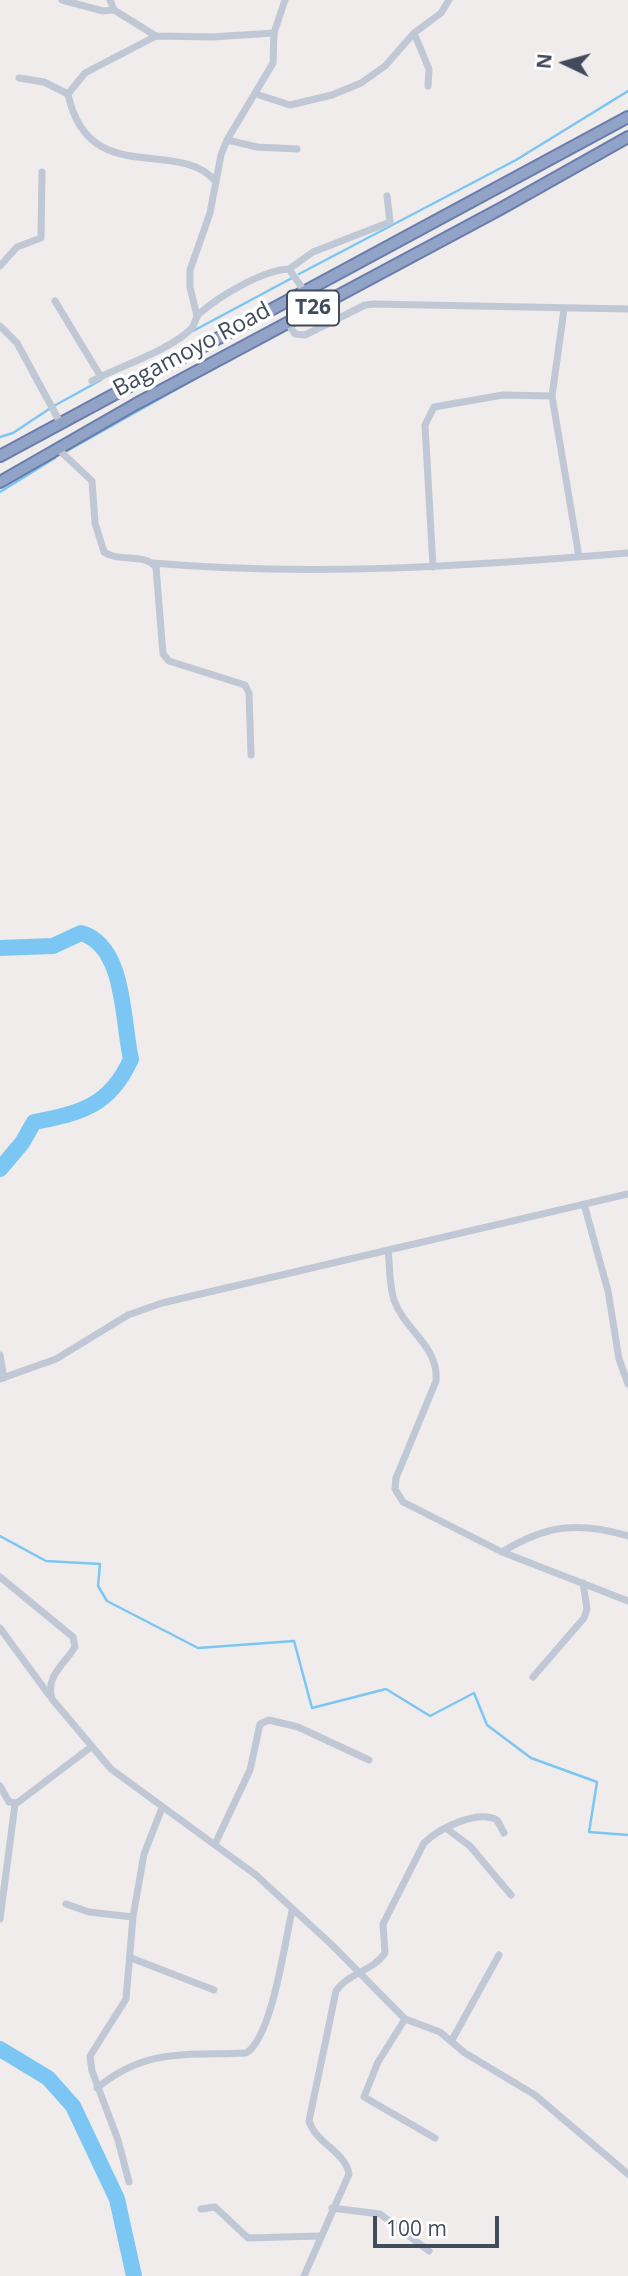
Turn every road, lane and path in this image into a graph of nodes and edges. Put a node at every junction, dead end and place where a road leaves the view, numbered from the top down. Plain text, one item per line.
1 (62, 0) edge
2 (110, 0) edge
3 (450, 0) edge
4 (281, 3) edge
5 (114, 10) junction
6 (274, 33) junction
7 (414, 33) junction
8 (156, 36) junction
9 (19, 78) dead end
10 (428, 86) dead end
11 (68, 94) junction
12 (256, 94) junction
13 (628, 117) edge
14 (628, 137) edge
15 (227, 140) junction
16 (297, 149) dead end
17 (42, 172) dead end
18 (216, 182) junction
19 (387, 196) dead end
20 (0, 266) edge
21 (289, 269) junction
22 (304, 292) junction
23 (55, 301) dead end
24 (564, 309) junction
25 (628, 309) edge
26 (197, 316) junction
27 (287, 322) junction
28 (0, 326) edge
29 (101, 377) junction
30 (92, 381) dead end
31 (552, 396) junction
32 (61, 424) junction
33 (57, 448) junction
34 (0, 456) edge
35 (0, 482) edge
36 (628, 553) edge
37 (579, 557) junction
38 (153, 563) junction
39 (433, 567) junction
40 (251, 755) dead end
41 (628, 1194) edge
42 (584, 1203) junction
43 (388, 1250) junction
44 (0, 1355) edge
45 (2, 1378) edge
46 (628, 1384) edge
47 (628, 1536) edge
48 (502, 1552) junction
49 (0, 1577) edge
50 (583, 1583) junction
51 (628, 1601) edge
52 (0, 1628) edge
53 (533, 1678) dead end
54 (52, 1699) junction
55 (91, 1747) junction
56 (369, 1760) dead end
57 (0, 1786) edge
58 (15, 1804) junction
59 (162, 1808) junction
60 (447, 1829) junction
61 (504, 1833) dead end
62 (215, 1844) junction
63 (511, 1895) dead end
64 (66, 1904) dead end
65 (292, 1911) junction
66 (134, 1917) junction
67 (0, 1919) edge
68 (499, 1955) dead end
69 (131, 1958) junction
70 (358, 1972) junction
71 (214, 1990) dead end
72 (405, 2019) junction
73 (452, 2040) junction
74 (97, 2088) junction
75 (435, 2138) dead end
76 (628, 2174) edge
77 (129, 2182) dead end
78 (332, 2208) junction
79 (201, 2209) dead end
80 (319, 2236) junction
81 (429, 2251) dead end
82 (304, 2276) edge

1 - 5 street
2 - 5 street
3 - 7 street
4 - 6 street
5 - 8 street
6 - 8 street
6 - 12 street
7 - 10 street
7 - 12 street
8 - 11 street
9 - 11 street
11 - 18 street
12 - 15 street
13 - 22 highway, Bagamoyo Road / T26
14 - 27 highway, Bagamoyo Road / T26
15 - 16 street
15 - 18 street
17 - 20 street
18 - 26 street
19 - 21 street
21 - 22 street
21 - 26 street
22 - 32 highway, Bagamoyo Road / T26
23 - 29 street
24 - 25 street
24 - 27 street
24 - 31 street
26 - 29 street
27 - 33 highway, Bagamoyo Road / T26
28 - 32 street
29 - 30 street
31 - 37 street
31 - 39 street
32 - 34 highway, Bagamoyo Road / T26
33 - 35 highway, Bagamoyo Road / T26
33 - 38 street
36 - 37 street
37 - 39 street
38 - 39 street
38 - 40 street
41 - 42 street
42 - 43 street
42 - 46 street
43 - 45 street
43 - 48 street
44 - 45 street
47 - 48 street
48 - 50 street
49 - 54 street
50 - 51 street
50 - 53 street
52 - 54 street
54 - 55 street
55 - 58 street
55 - 59 street
56 - 62 street
57 - 58 street
58 - 67 street
59 - 62 street
59 - 66 street
60 - 61 street
60 - 63 street
60 - 70 street
62 - 65 street
64 - 66 street
65 - 70 street
65 - 74 street
66 - 69 street
68 - 73 street
69 - 71 street
69 - 74 street
70 - 72 street
70 - 78 street
72 - 73 street
72 - 75 street
73 - 76 street
74 - 77 street
78 - 80 street
78 - 81 street
79 - 80 street
80 - 82 street

